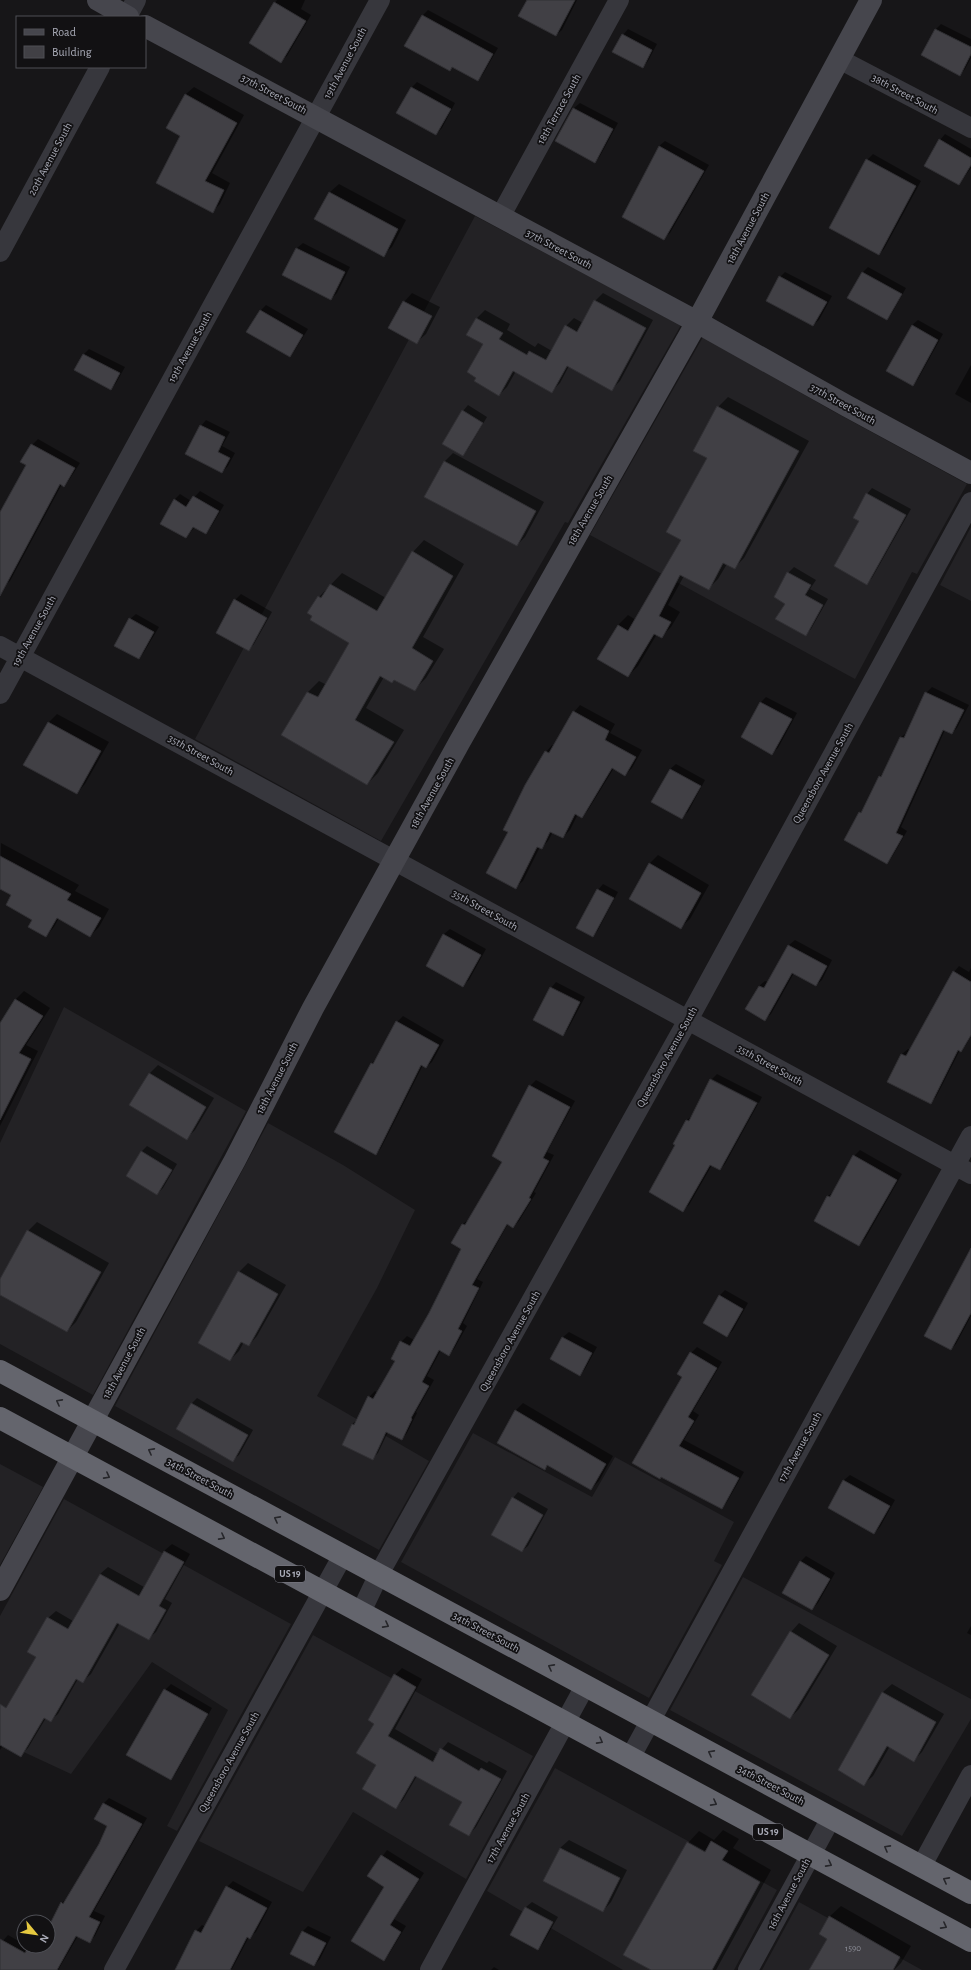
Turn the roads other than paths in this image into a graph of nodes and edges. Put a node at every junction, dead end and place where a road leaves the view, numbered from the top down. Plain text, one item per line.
1 (98, 0) edge
2 (380, 0) edge
3 (619, 0) edge
4 (871, 0) edge
5 (133, 15) edge
6 (146, 22) edge
7 (839, 59) junction
8 (99, 68) edge
9 (316, 117) junction
10 (971, 128) edge
11 (500, 217) junction
12 (0, 252) edge
13 (697, 322) junction
14 (971, 473) edge
15 (971, 502) edge
16 (0, 646) edge
17 (21, 657) junction
18 (0, 694) edge
19 (395, 860) junction
20 (688, 1020) junction
21 (971, 1136) edge
22 (963, 1170) edge
23 (0, 1371) edge
24 (0, 1418) edge
25 (94, 1421) junction
26 (73, 1458) junction
27 (344, 1555) junction
28 (379, 1574) junction
29 (0, 1590) edge
30 (322, 1591) junction
31 (361, 1612) junction
32 (586, 1686) junction
33 (650, 1721) junction
34 (566, 1723) junction
35 (630, 1758) junction
36 (971, 1776) edge
37 (831, 1818) junction
38 (811, 1854) junction
39 (921, 1867) junction
40 (971, 1894) edge
41 (971, 1941) edge
42 (114, 1970) edge
43 (430, 1970) edge
44 (748, 1970) edge

1 - 5 street, 37th Street South
2 - 9 street, 19th Avenue South
3 - 11 street, 18th Terrace South
4 - 7 street, 18th Avenue South
6 - 9 street, 37th Street South
7 - 10 street, 38th Street South
7 - 13 street, 18th Avenue South
8 - 12 street, 20th Avenue South
9 - 11 street, 37th Street South
9 - 17 street, 19th Avenue South
11 - 13 street, 37th Street South
13 - 14 street, 37th Street South
13 - 19 street, 18th Avenue South
15 - 20 street, Queensboro Avenue South
16 - 17 street, 35th Street South
17 - 18 street, 19th Avenue South
17 - 19 street, 35th Street South
19 - 20 street, 35th Street South
19 - 25 street, 18th Avenue South
20 - 22 street, 35th Street South
20 - 28 street, Queensboro Avenue South
21 - 22 street, 17th Avenue South
22 - 33 street, 17th Avenue South
25 -> 23 highway, 34th Street South
24 - 26 highway, US 19
25 - 26 street, 18th Avenue South
27 -> 25 highway, 34th Street South
26 - 29 street, 18th Avenue South
26 -> 30 highway, US 19
27 - 28 highway, 34th Street South
27 - 30 street, Queensboro Avenue South
28 - 31 street, Queensboro Avenue South
32 -> 28 highway, 34th Street South
30 - 31 highway, US 19
30 - 42 street, Queensboro Avenue South
31 -> 34 highway, US 19
32 - 33 highway, 34th Street South
32 - 34 street, 17th Avenue South
33 - 35 street, 17th Avenue South
37 -> 33 highway, 34th Street South
34 -> 35 highway, US 19
34 - 43 street, 17th Avenue South
35 -> 38 highway, US 19
36 - 39 street
37 - 38 street, 16th Avenue South
39 -> 37 highway, 34th Street South
38 -> 41 highway, US 19
38 - 44 street, 16th Avenue South
40 -> 39 highway, 34th Street South

